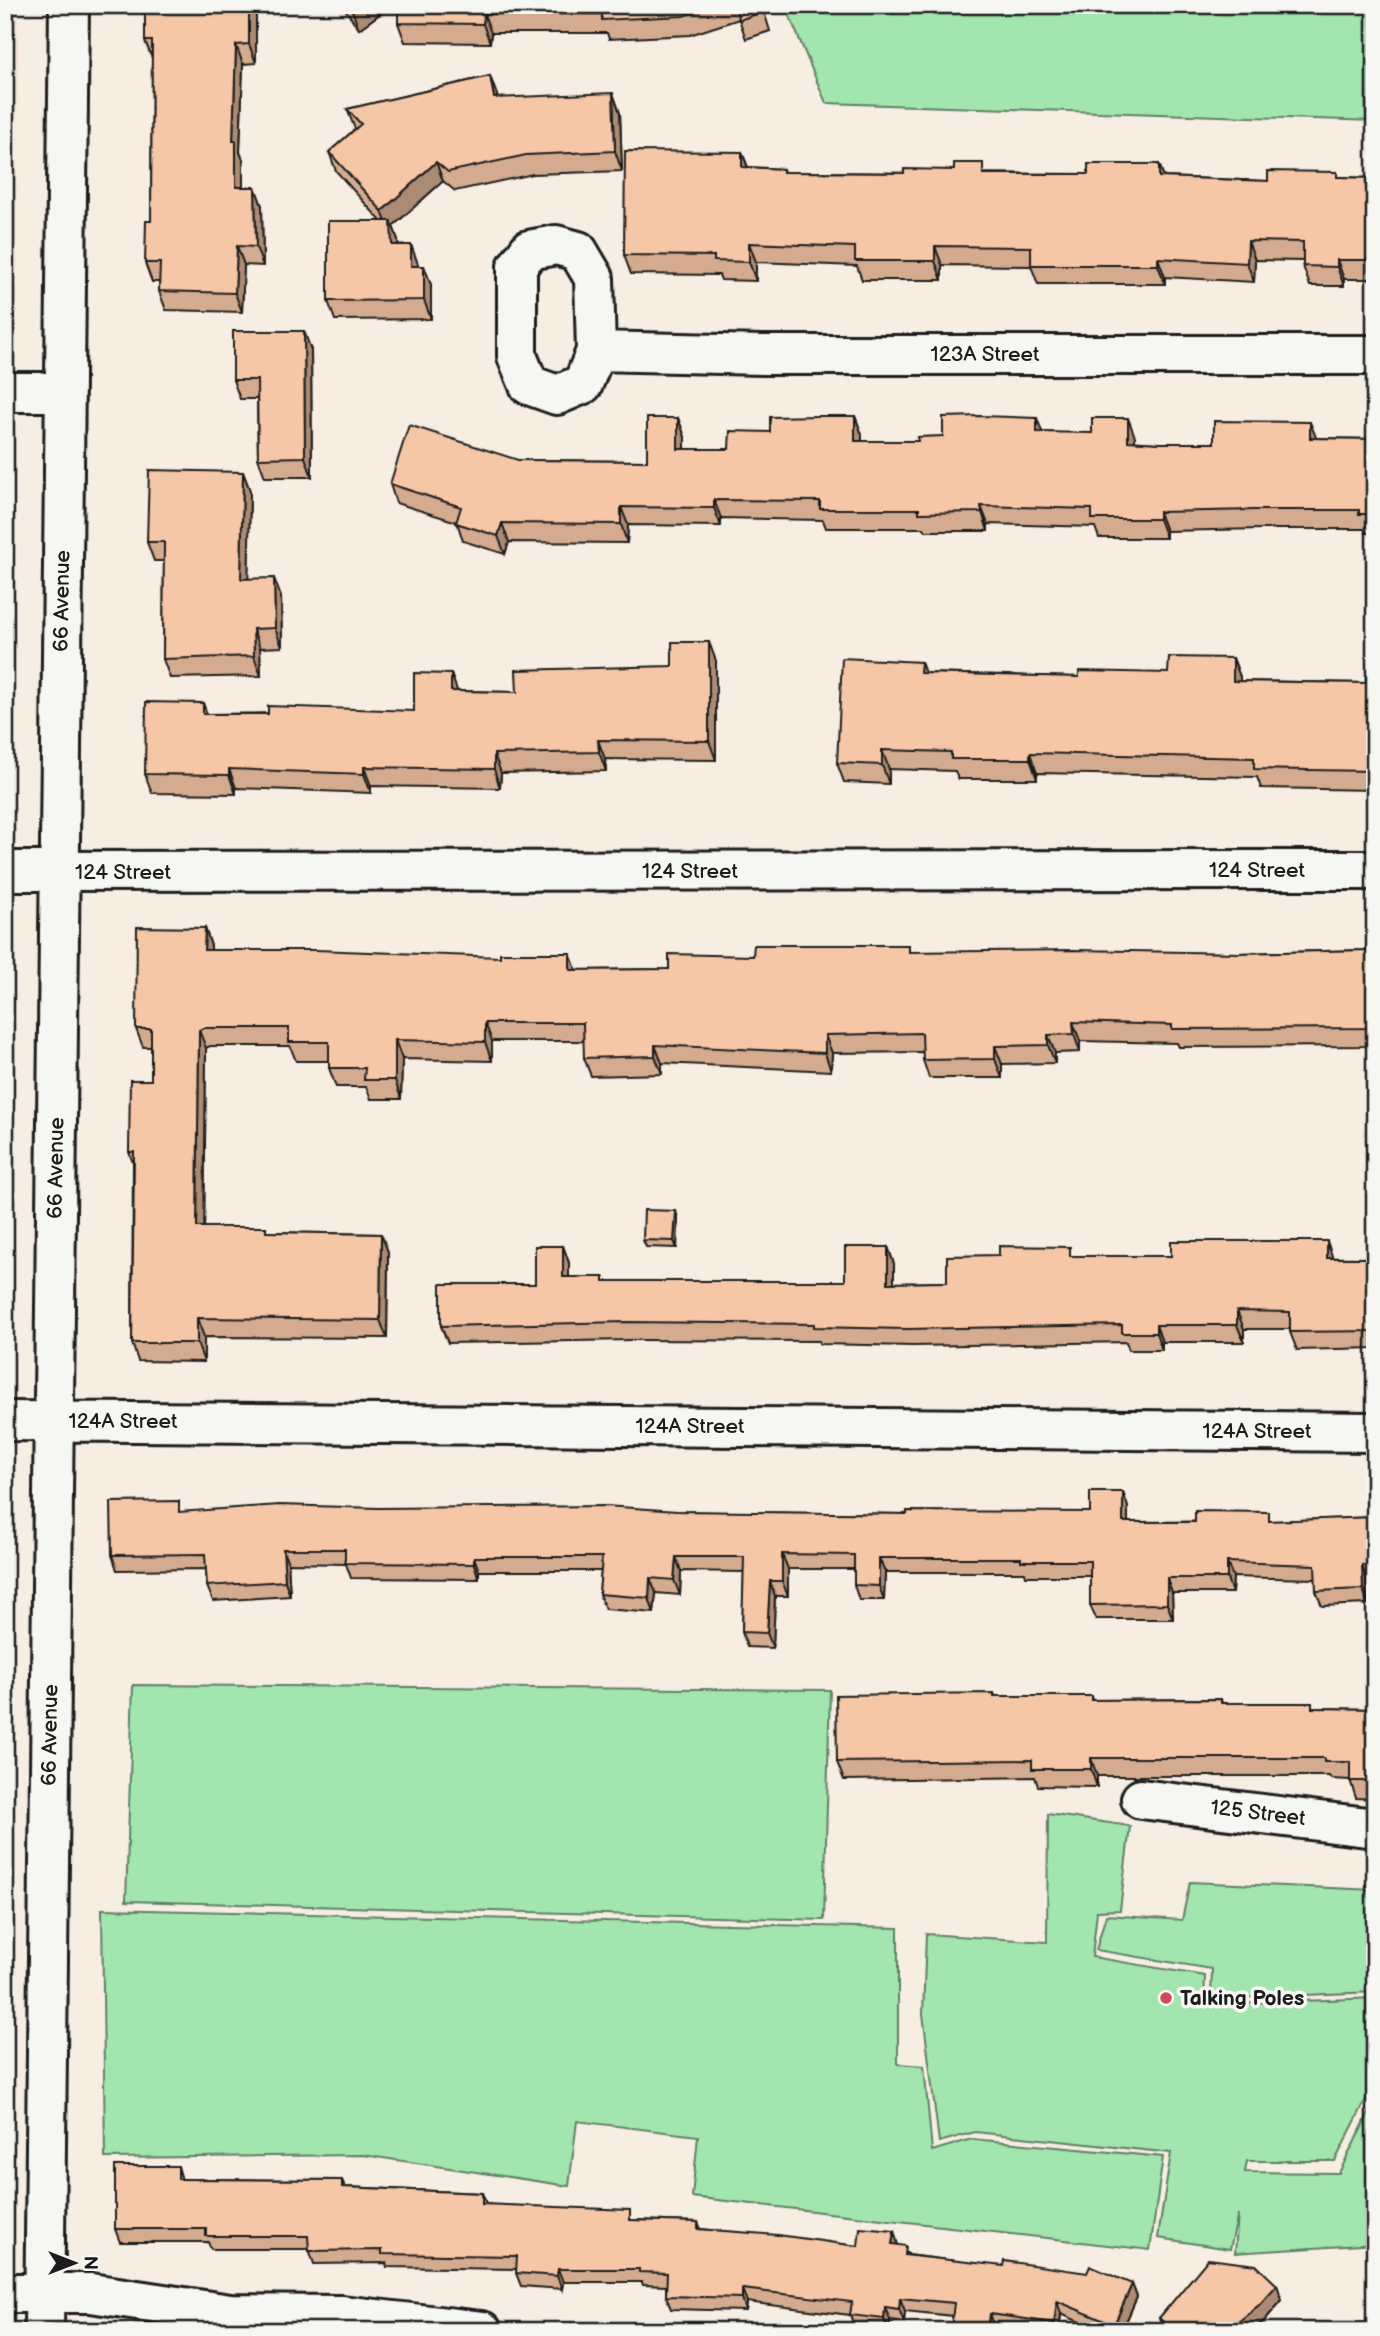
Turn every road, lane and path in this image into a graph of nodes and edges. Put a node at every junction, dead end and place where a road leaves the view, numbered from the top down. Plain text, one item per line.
1 (69, 5) edge
2 (596, 351) dead end
3 (1375, 355) edge
4 (5, 392) edge
5 (65, 392) junction
6 (1375, 870) edge
7 (5, 871) edge
8 (59, 872) junction
9 (53, 1420) junction
10 (5, 1421) edge
11 (1375, 1432) edge
12 (1141, 1799) dead end
13 (1375, 1828) edge
14 (5, 2293) edge
15 (44, 2293) junction
16 (386, 2326) edge
17 (44, 2331) edge
18 (482, 2331) edge

1 - 5 street, 66 Avenue
2 - 3 street, 123A Street
4 - 5 street
5 - 8 street, 66 Avenue
6 - 8 street, 124 Street
7 - 8 street, 124 Street
8 - 9 street, 66 Avenue
9 - 10 street, 124A Street
9 - 11 street, 124A Street
9 - 15 street, 66 Avenue
12 - 13 street, 125 Street
14 - 15 street
15 - 16 street
15 - 17 street, 66 Avenue
16 - 18 street

